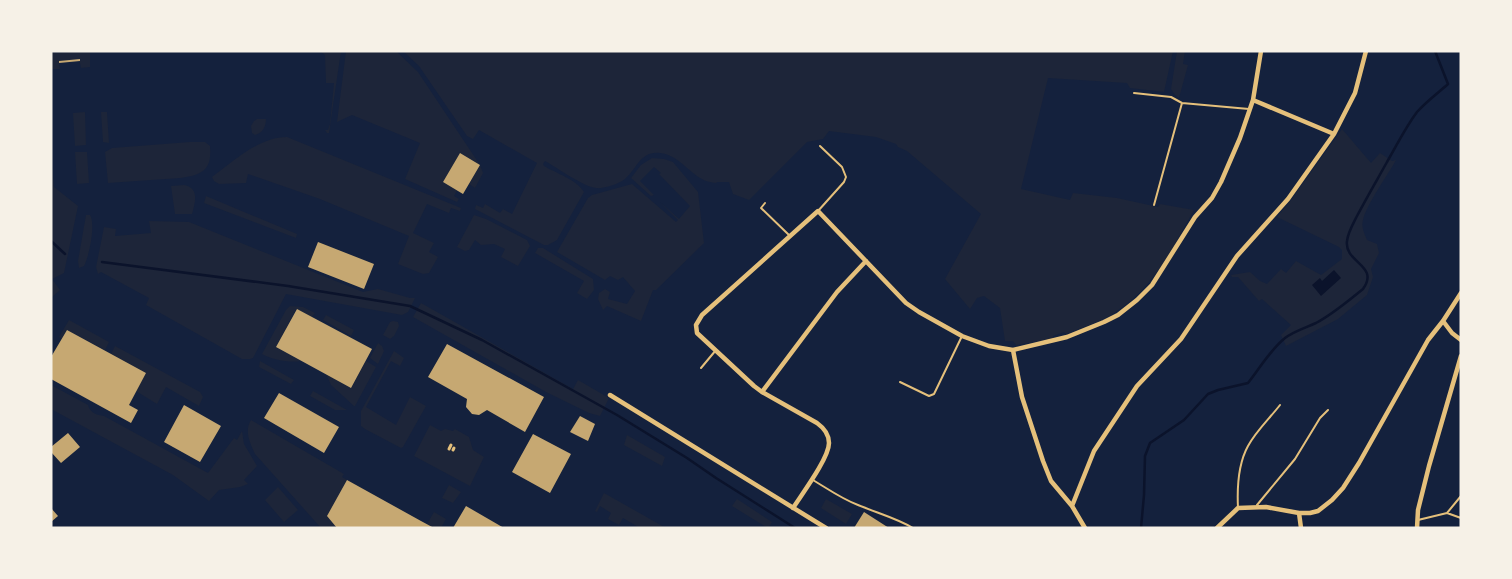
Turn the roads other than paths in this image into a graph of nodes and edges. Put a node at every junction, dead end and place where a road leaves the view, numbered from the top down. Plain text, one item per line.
1 (1261, 51) edge
2 (1366, 51) edge
3 (1134, 92) dead end
4 (1253, 100) junction
5 (1182, 103) junction
6 (1249, 109) junction
7 (1334, 134) junction
8 (820, 146) dead end
9 (765, 203) dead end
10 (1154, 205) dead end
11 (818, 211) junction
12 (790, 236) junction
13 (866, 261) junction
14 (1461, 294) edge
15 (1443, 321) junction
16 (962, 336) junction
17 (1461, 340) edge
18 (716, 350) junction
19 (1013, 350) junction
20 (1461, 356) edge
21 (701, 368) dead end
22 (900, 382) dead end
23 (762, 392) junction
24 (610, 395) dead end
25 (1280, 406) dead end
26 (1328, 410) dead end
27 (812, 479) junction
28 (1461, 496) edge
29 (1072, 506) junction
30 (1255, 507) junction
31 (794, 508) junction
32 (1238, 508) junction
33 (1299, 513) junction
34 (1448, 514) junction
35 (1461, 518) edge
36 (1418, 520) junction
37 (826, 528) edge
38 (913, 528) edge
39 (1085, 528) edge
40 (1217, 528) edge
41 (1301, 528) edge
42 (1417, 528) edge

1 - 4 street
2 - 7 street
3 - 5 lane
4 - 6 street
4 - 7 street
5 - 6 lane
5 - 10 lane
6 - 19 street
7 - 29 street
8 - 11 lane
9 - 12 lane
11 - 12 street
11 - 13 street
12 - 18 street
13 - 16 street
13 - 23 street
14 - 15 street
15 - 17 street
15 - 33 street
16 - 19 street
16 - 22 lane
18 - 21 lane
18 - 23 street
19 - 29 street
20 - 36 street
23 - 27 street
24 - 31 street
25 - 32 lane
26 - 30 lane
27 - 31 street
27 - 38 lane
28 - 34 lane
29 - 39 street
30 - 32 street
30 - 33 street
31 - 37 street
32 - 40 street
33 - 41 street
34 - 35 lane
34 - 36 lane
36 - 42 street

